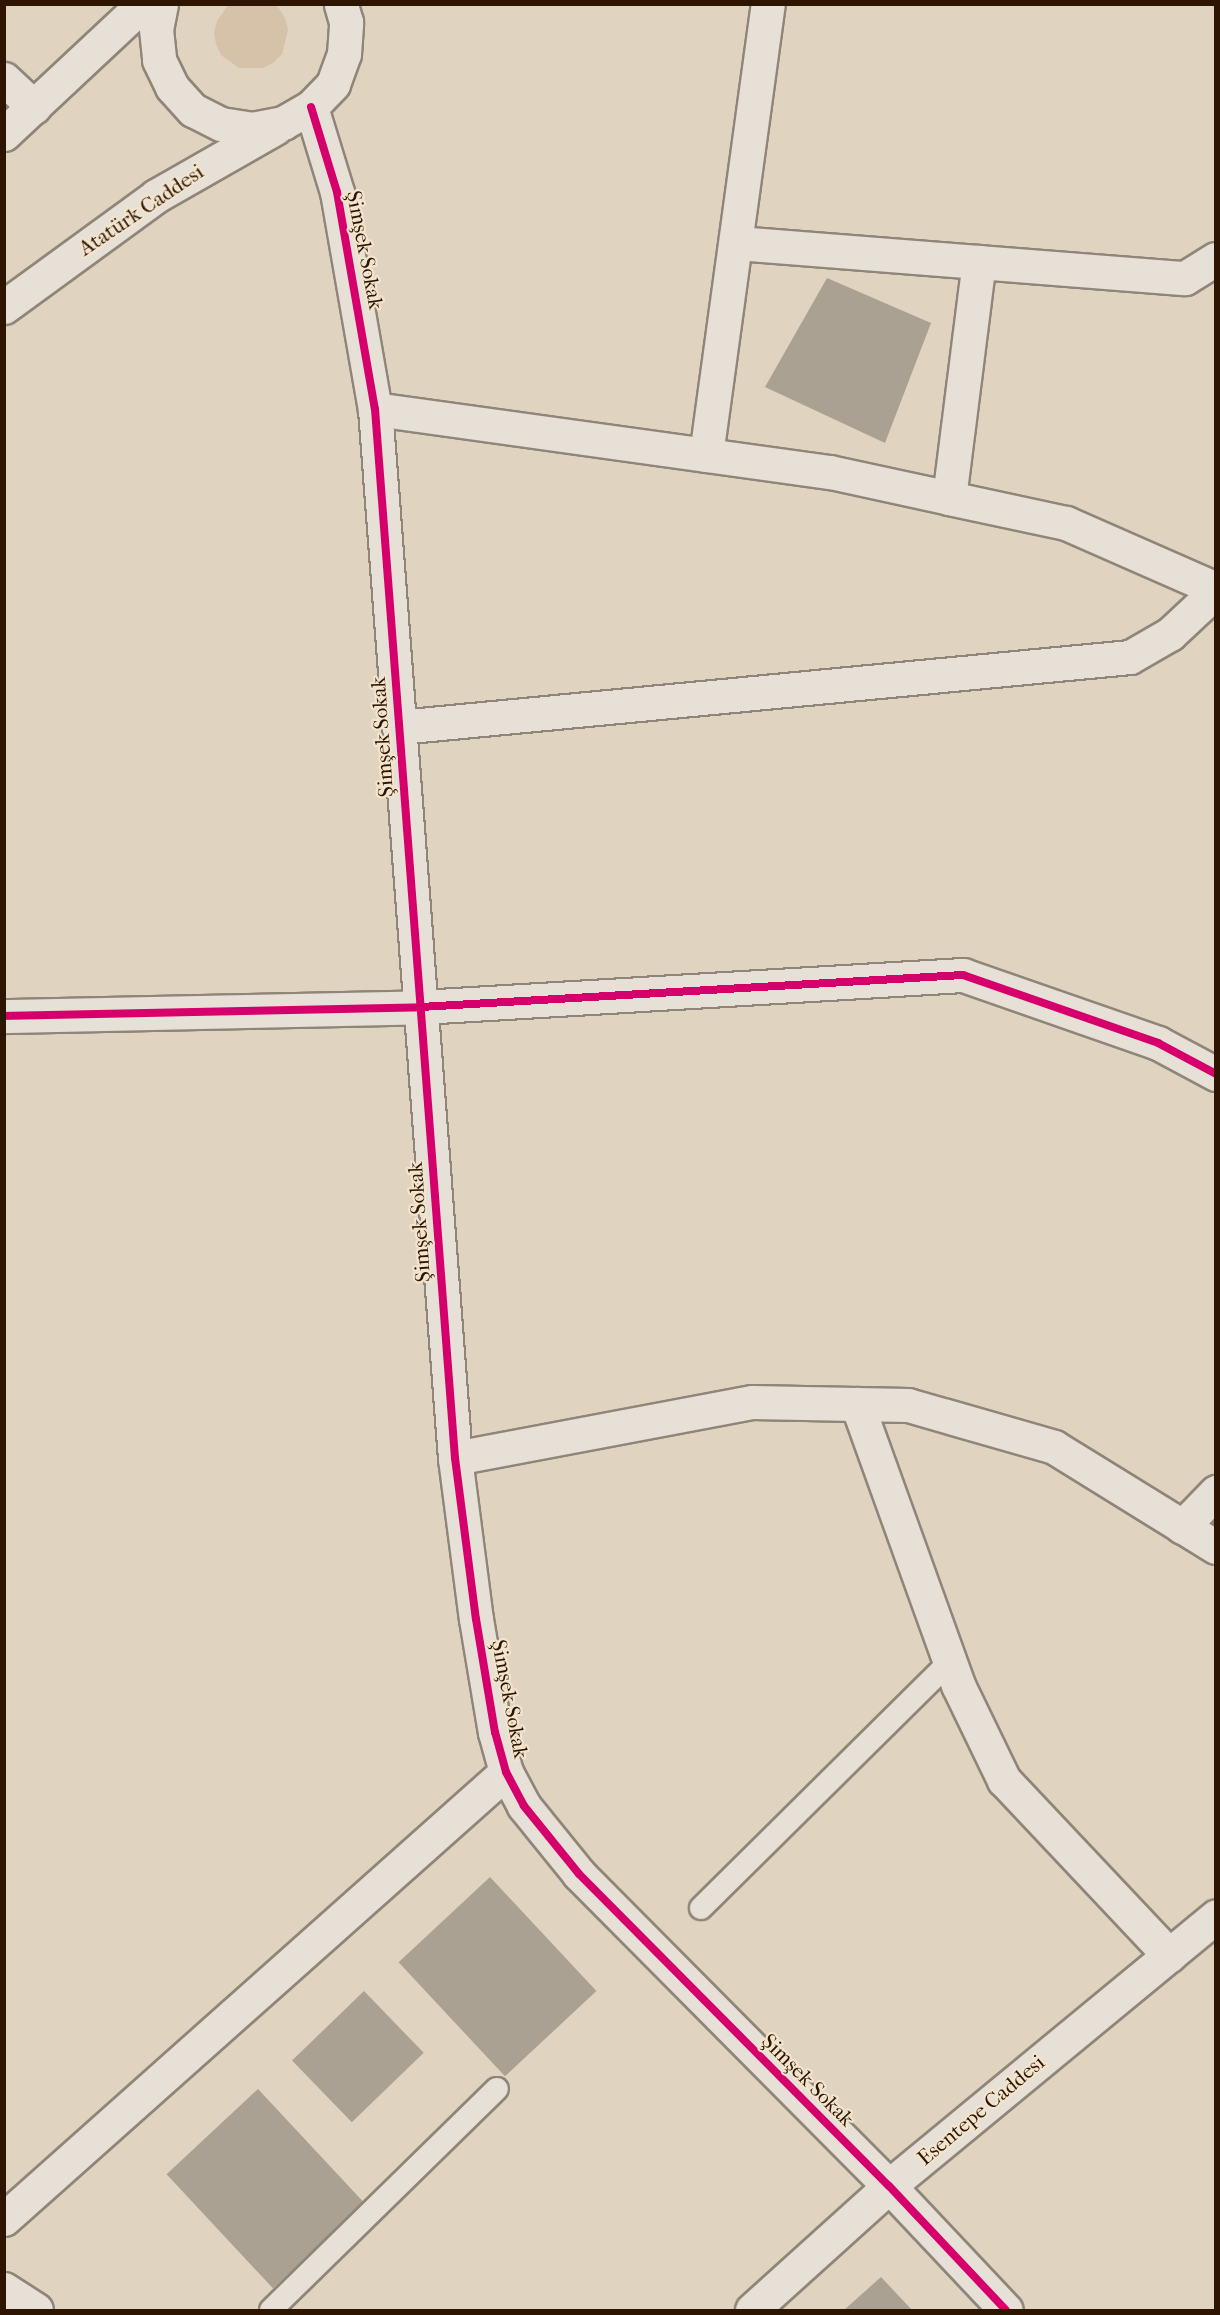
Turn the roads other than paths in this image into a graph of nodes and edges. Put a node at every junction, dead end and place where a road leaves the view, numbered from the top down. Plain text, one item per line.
1 (143, 4) edge
2 (161, 4) edge
3 (341, 4) edge
4 (768, 4) edge
5 (4, 79) edge
6 (34, 107) junction
7 (311, 108) junction
8 (283, 123) junction
9 (4, 134) edge
10 (737, 243) junction
11 (1215, 259) edge
12 (979, 262) junction
13 (4, 307) edge
14 (375, 409) junction
15 (706, 455) junction
16 (949, 498) junction
17 (1215, 590) edge
18 (399, 727) junction
19 (421, 1007) junction
20 (4, 1016) edge
21 (1215, 1074) edge
22 (857, 1404) junction
23 (455, 1458) junction
24 (1215, 1492) edge
25 (1182, 1527) junction
26 (1215, 1547) edge
27 (950, 1662) junction
28 (506, 1772) junction
29 (700, 1908) dead end
30 (1215, 1916) edge
31 (1168, 1955) junction
32 (497, 2089) dead end
33 (889, 2186) junction
34 (4, 2219) edge
35 (4, 2289) edge
36 (36, 2310) edge
37 (271, 2310) edge
38 (752, 2310) edge
39 (1006, 2310) edge

1 - 6 street
2 - 8 street
3 - 7 street, Atatürk Caddesi
4 - 10 street
5 - 6 street
6 - 9 street
7 - 8 street, Atatürk Caddesi
7 - 14 street, Şimşek Sokak
8 - 13 street, Atatürk Caddesi
10 - 12 street
10 - 15 street
11 - 12 street
12 - 16 street
14 - 15 street
14 - 18 street, Şimşek Sokak
15 - 16 street
16 - 17 street
17 - 18 street
18 - 19 street, Şimşek Sokak
19 - 20 street
19 - 21 street
19 - 23 street, Şimşek Sokak
22 - 23 street
22 - 25 street
22 - 27 street
23 - 28 street, Şimşek Sokak
24 - 25 street
25 - 26 street
27 - 29 lane
27 - 31 street
28 - 33 street, Şimşek Sokak
28 - 34 street
30 - 31 street, Esentepe Caddesi
31 - 33 street, Esentepe Caddesi
32 - 37 lane
33 - 38 street, Esentepe Caddesi
33 - 39 street, Şimşek Sokak
35 - 36 street

